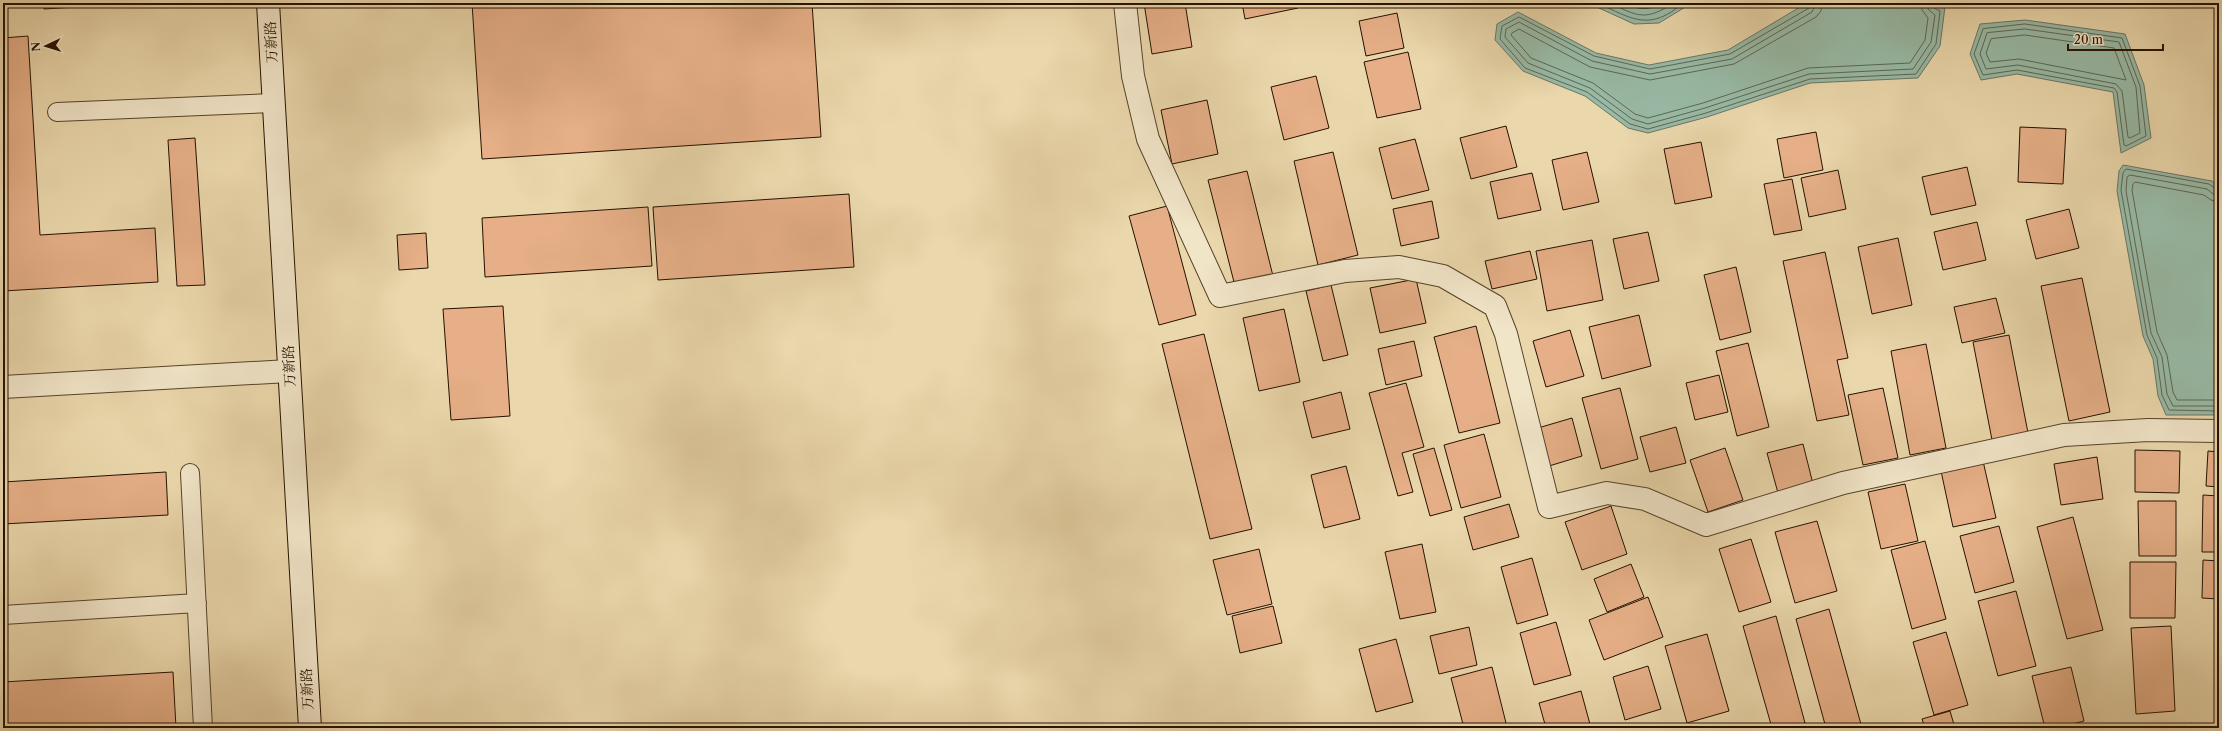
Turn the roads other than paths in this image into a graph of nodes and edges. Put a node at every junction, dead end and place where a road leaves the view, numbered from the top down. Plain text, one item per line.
1 (268, 3) edge
2 (1125, 3) edge
3 (274, 103) junction
4 (57, 112) dead end
5 (289, 371) junction
6 (3, 387) edge
7 (2219, 431) edge
8 (190, 473) dead end
9 (197, 603) junction
10 (3, 615) edge
11 (203, 728) edge
12 (310, 728) edge

1 - 3 street, 万新路
2 - 7 street
3 - 4 lane
3 - 5 street, 万新路
5 - 6 street
5 - 12 street, 万新路
8 - 9 lane
9 - 10 lane
9 - 11 lane

